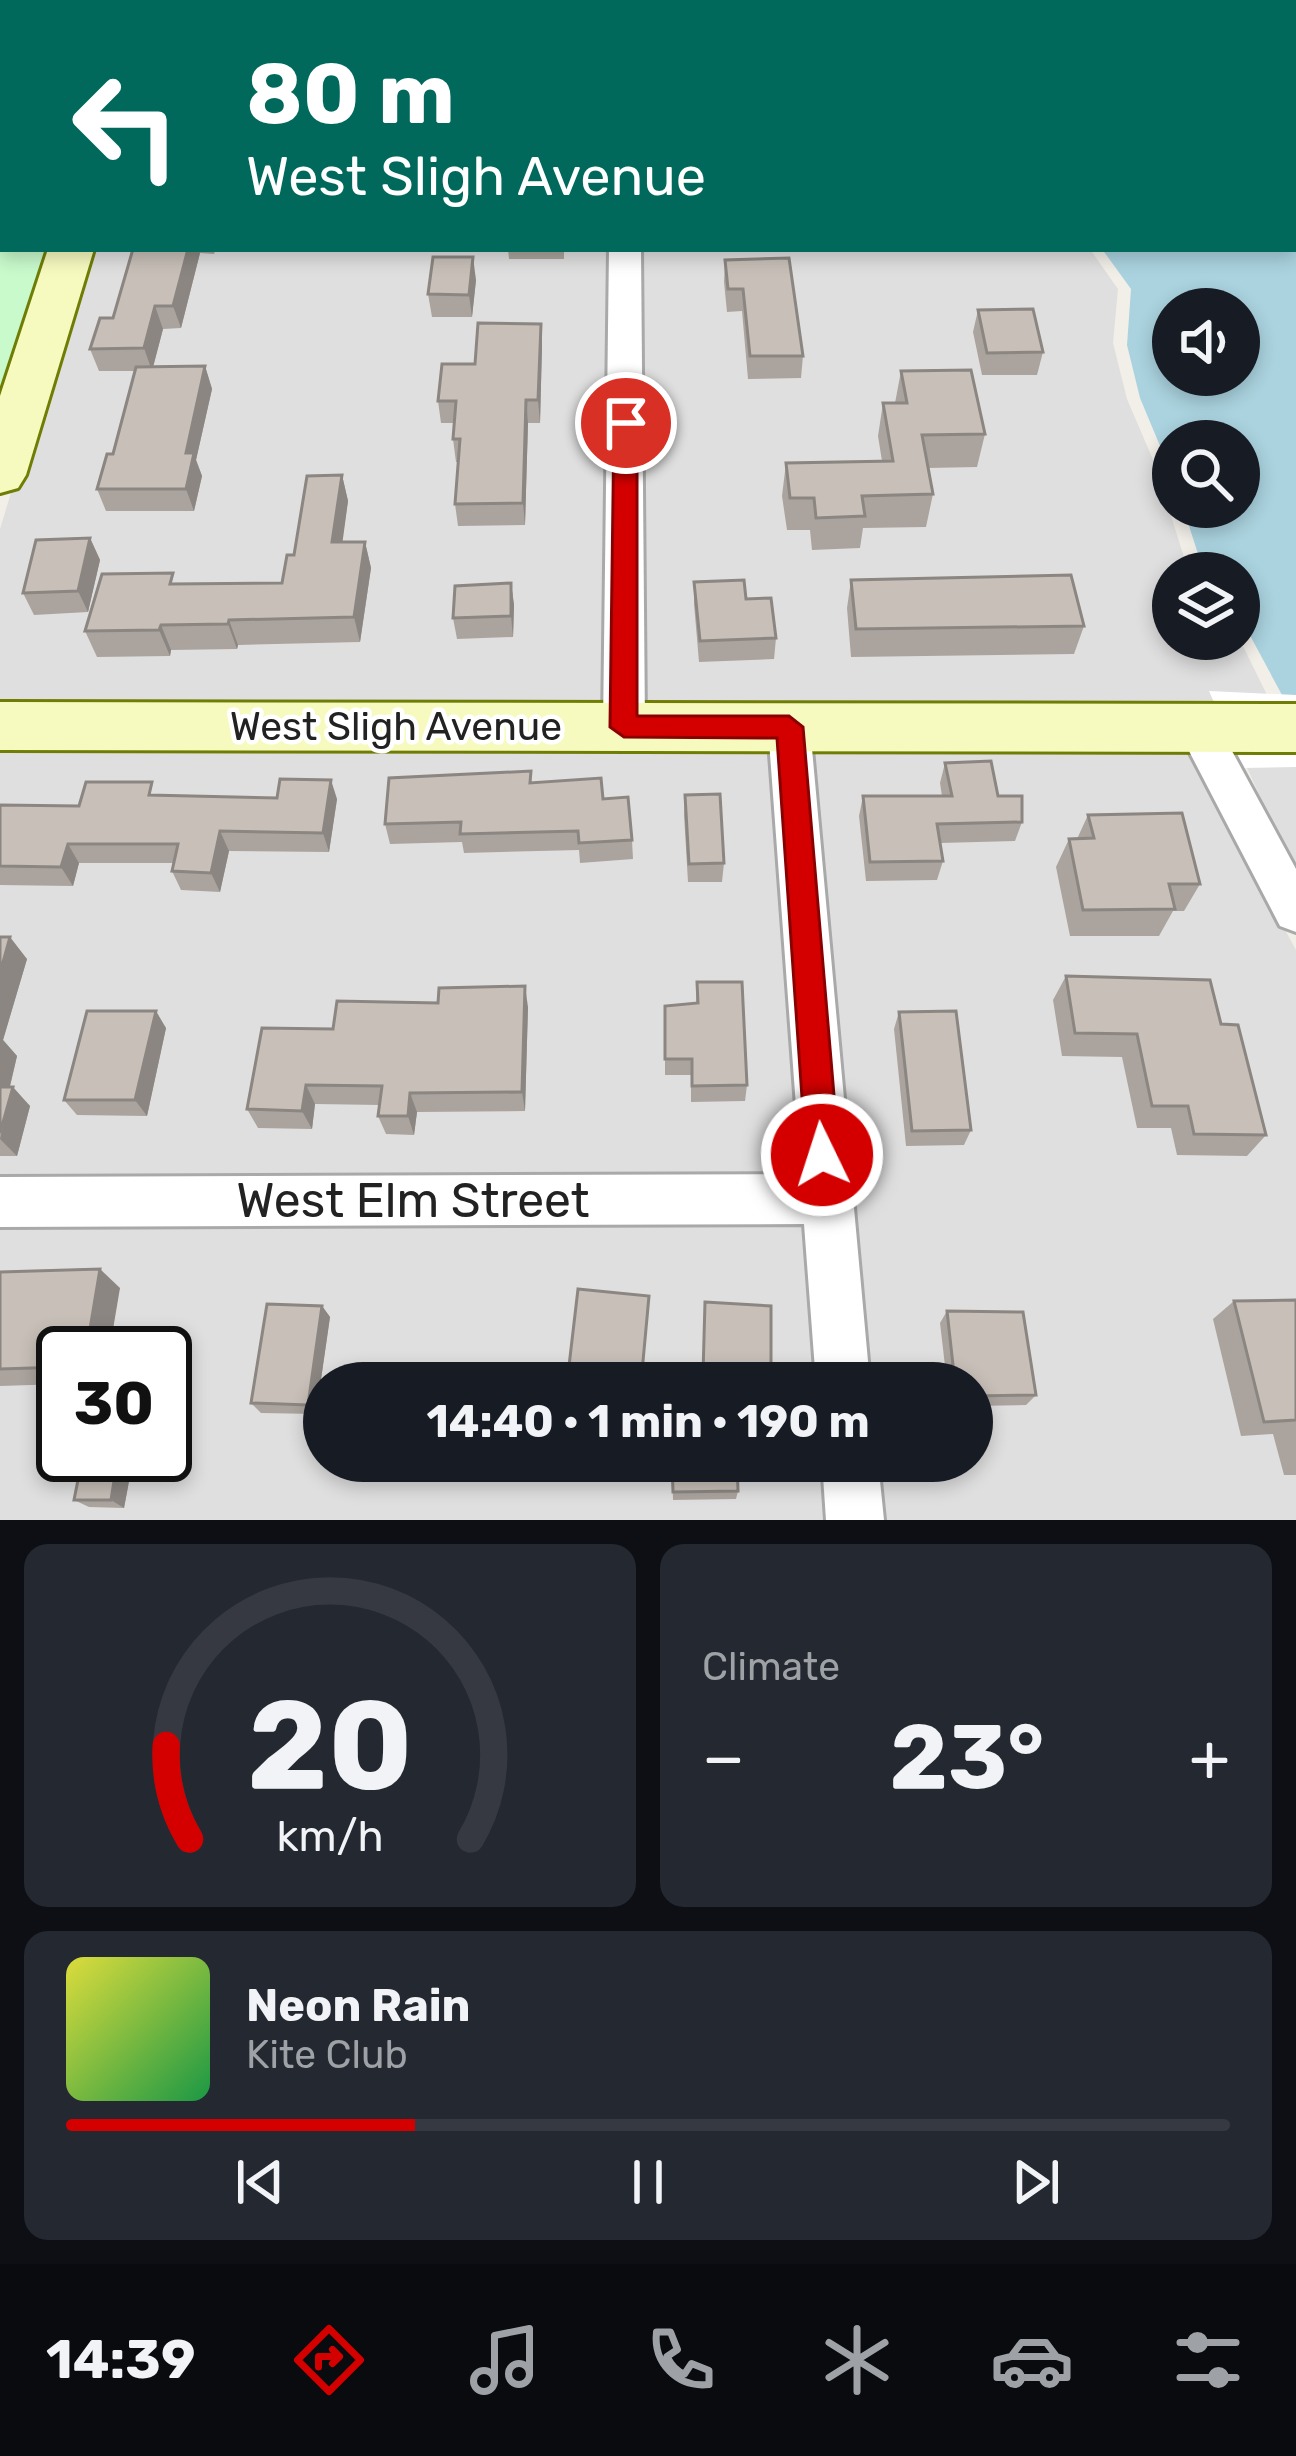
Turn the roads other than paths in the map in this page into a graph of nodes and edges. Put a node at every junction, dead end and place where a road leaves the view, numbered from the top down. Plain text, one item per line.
1 (70, 252) edge
2 (625, 252) edge
3 (0, 475) edge
4 (0, 726) edge
5 (624, 727) junction
6 (789, 727) junction
7 (1212, 728) junction
8 (1296, 728) edge
9 (1296, 912) edge
10 (826, 1199) junction
11 (0, 1202) edge
12 (841, 1362) edge
13 (852, 1482) edge
14 (855, 1520) edge

1 - 3 main road
2 - 5 street
4 - 5 main road, West Sligh Avenue
5 - 6 main road, West Sligh Avenue
6 - 7 main road, West Sligh Avenue
6 - 10 street
7 - 8 main road, West Sligh Avenue
7 - 9 street
10 - 11 street, West Elm Street
10 - 12 street
13 - 14 street

